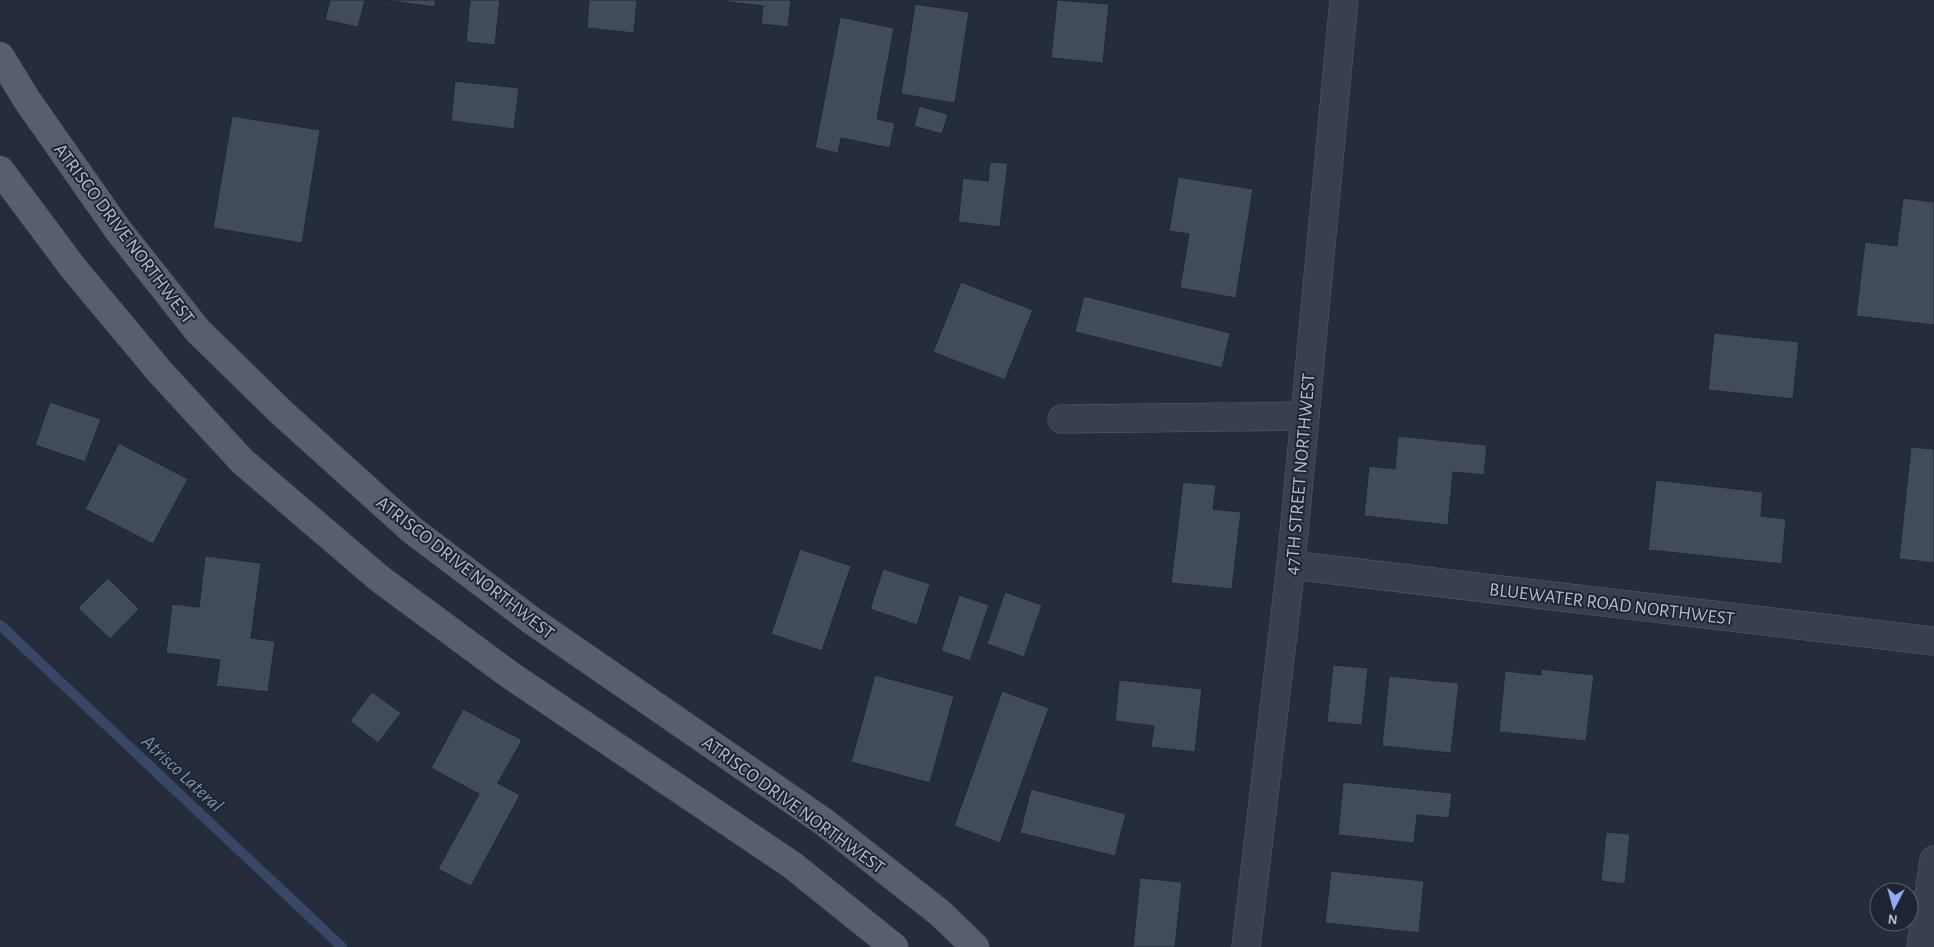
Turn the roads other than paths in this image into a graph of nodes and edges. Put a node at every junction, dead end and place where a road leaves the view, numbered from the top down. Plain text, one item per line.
1 (1344, 0) edge
2 (0, 56) edge
3 (0, 170) edge
4 (1305, 416) junction
5 (1062, 419) dead end
6 (1291, 565) junction
7 (1934, 641) edge
8 (1934, 860) edge
9 (894, 947) edge
10 (975, 947) edge
11 (1246, 947) edge
12 (1921, 947) edge

1 - 4 street, 47TH STREET NORTHWEST
2 - 10 main road, ATRISCO DRIVE NORTHWEST
3 - 9 main road
4 - 5 street
4 - 6 street, 47TH STREET NORTHWEST
6 - 7 street, BLUEWATER ROAD NORTHWEST
6 - 11 street, 47TH STREET NORTHWEST
8 - 12 street

